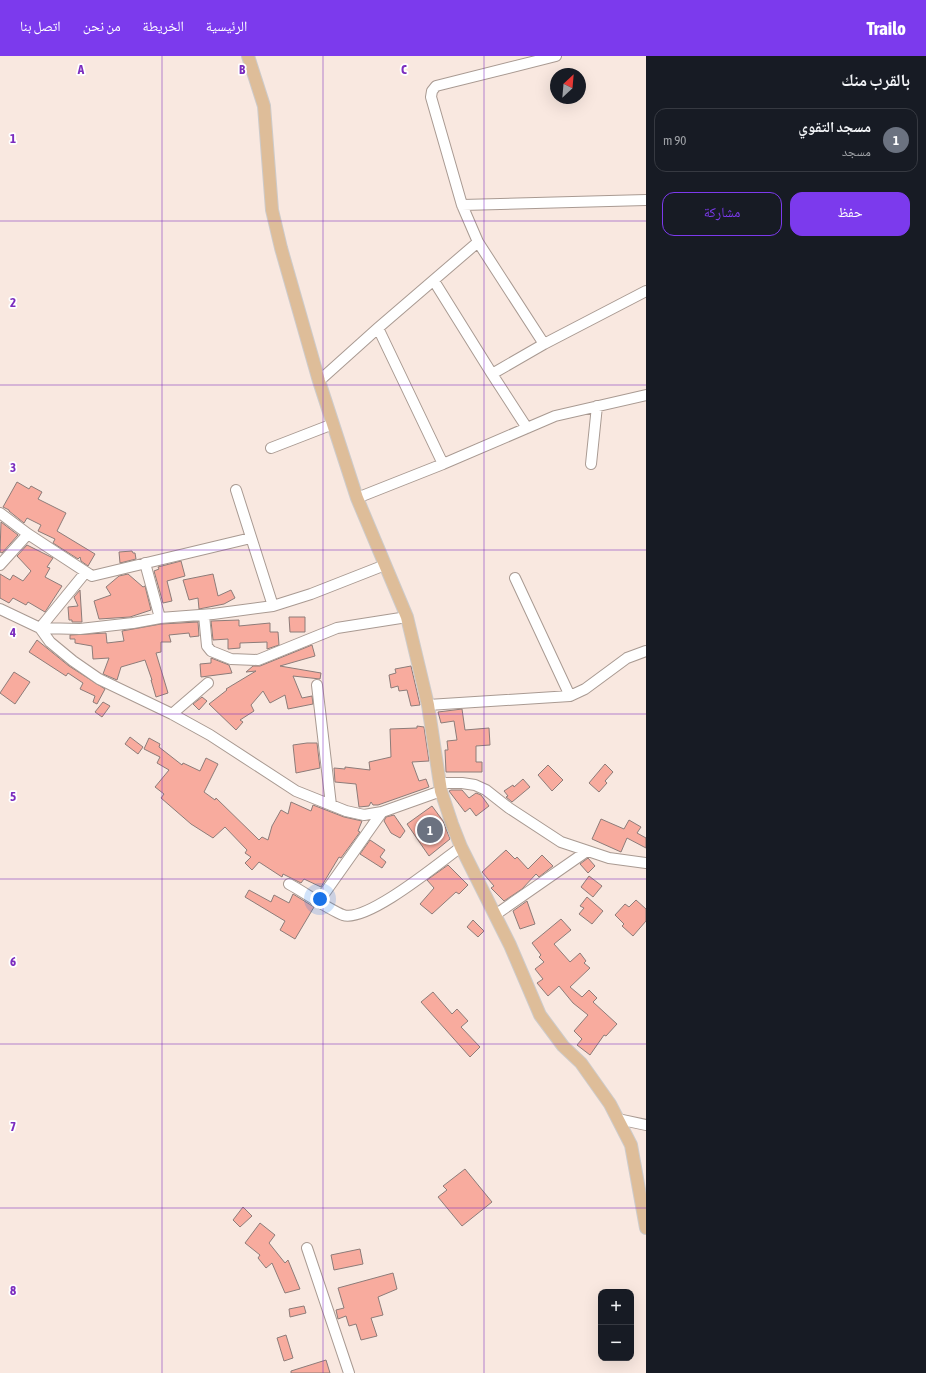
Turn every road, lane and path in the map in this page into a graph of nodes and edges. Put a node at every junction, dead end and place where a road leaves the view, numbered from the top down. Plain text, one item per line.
1 (248, 56) edge
2 (556, 56) edge
3 (646, 200) edge
4 (462, 205) junction
5 (478, 242) junction
6 (434, 281) junction
7 (646, 291) edge
8 (378, 328) junction
9 (544, 344) junction
10 (492, 374) junction
11 (319, 381) junction
12 (646, 395) edge
13 (597, 406) junction
14 (333, 424) junction
15 (527, 428) junction
16 (271, 448) dead end
17 (443, 464) junction
18 (592, 464) dead end
19 (236, 490) dead end
20 (357, 498) junction
21 (0, 513) edge
22 (28, 534) junction
23 (251, 538) junction
24 (145, 563) junction
25 (0, 565) edge
26 (385, 565) junction
27 (85, 573) junction
28 (515, 578) dead end
29 (273, 606) junction
30 (0, 609) edge
31 (204, 615) junction
32 (406, 616) junction
33 (160, 618) junction
34 (40, 628) junction
35 (646, 651) edge
36 (208, 683) dead end
37 (317, 685) dead end
38 (570, 696) junction
39 (428, 705) junction
40 (172, 714) junction
41 (440, 787) junction
42 (331, 805) junction
43 (382, 812) junction
44 (461, 847) junction
45 (587, 851) junction
46 (646, 863) edge
47 (289, 884) dead end
48 (319, 901) junction
49 (495, 915) junction
50 (618, 1119) junction
51 (646, 1125) edge
52 (646, 1228) edge
53 (307, 1248) dead end
54 (349, 1373) edge

1 - 11 main road
2 - 4 street
3 - 4 street
4 - 5 street
5 - 6 street
5 - 9 street
6 - 8 street
6 - 10 street
7 - 9 street
8 - 11 street
8 - 17 street
9 - 10 street
10 - 15 street
11 - 14 main road
12 - 13 street
13 - 15 street
13 - 18 street
14 - 16 street
14 - 20 main road
15 - 17 street
17 - 20 street
19 - 23 street
20 - 26 main road
21 - 22 street
22 - 25 street
22 - 27 street
23 - 24 street
23 - 29 street
24 - 27 street
24 - 33 street
26 - 29 street
26 - 32 main road
27 - 34 street
28 - 38 street
29 - 31 street
30 - 34 street
31 - 32 street
31 - 33 street
32 - 39 main road
33 - 34 street
34 - 40 street
35 - 38 street
36 - 40 street
37 - 42 street
38 - 39 street
39 - 41 main road
40 - 42 street
41 - 43 street
41 - 44 main road
41 - 45 street
42 - 43 street
43 - 48 street
44 - 48 street
44 - 49 main road
45 - 46 street
45 - 49 street
47 - 48 street
49 - 50 main road
50 - 51 street
50 - 52 main road
53 - 54 street

